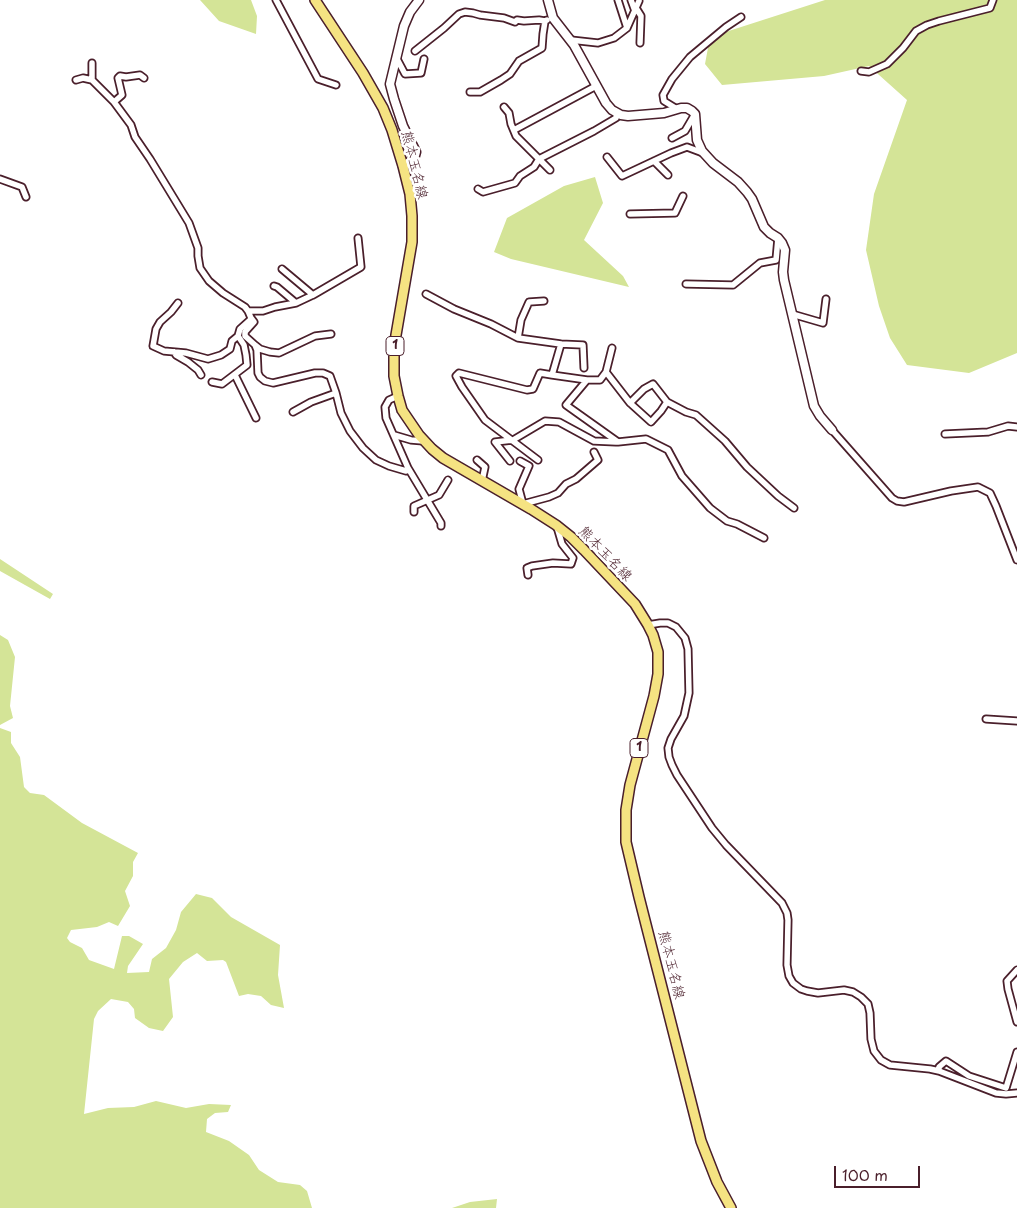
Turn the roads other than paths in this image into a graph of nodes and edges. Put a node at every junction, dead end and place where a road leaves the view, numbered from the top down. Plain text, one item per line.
1 (276, 0) edge
2 (314, 0) edge
3 (419, 0) edge
4 (548, 0) edge
5 (618, 0) edge
6 (631, 0) edge
7 (993, 0) edge
8 (639, 1) dead end
9 (635, 10) junction
10 (553, 17) junction
11 (742, 17) dead end
12 (545, 21) junction
13 (627, 28) junction
14 (571, 40) junction
15 (640, 43) dead end
16 (415, 51) dead end
17 (396, 57) junction
18 (424, 59) dead end
19 (92, 63) dead end
20 (861, 70) dead end
21 (144, 78) dead end
22 (76, 80) dead end
23 (92, 80) junction
24 (336, 85) dead end
25 (596, 86) junction
26 (470, 92) dead end
27 (114, 102) junction
28 (504, 107) dead end
29 (677, 109) junction
30 (618, 113) junction
31 (695, 114) junction
32 (514, 130) junction
33 (672, 138) dead end
34 (703, 153) junction
35 (607, 157) dead end
36 (539, 159) junction
37 (654, 160) junction
38 (403, 166) junction
39 (550, 170) dead end
40 (668, 176) dead end
41 (0, 179) edge
42 (478, 190) dead end
43 (26, 196) dead end
44 (683, 196) dead end
45 (630, 214) dead end
46 (358, 238) dead end
47 (778, 238) junction
48 (282, 269) dead end
49 (686, 284) dead end
50 (274, 286) dead end
51 (426, 294) dead end
52 (313, 295) junction
53 (826, 299) dead end
54 (544, 301) dead end
55 (178, 303) dead end
56 (296, 303) junction
57 (248, 311) junction
58 (792, 314) junction
59 (251, 318) junction
60 (331, 334) dead end
61 (238, 336) junction
62 (518, 338) junction
63 (561, 344) junction
64 (255, 345) junction
65 (612, 348) dead end
66 (174, 352) junction
67 (584, 368) dead end
68 (606, 372) junction
69 (201, 375) dead end
70 (236, 375) junction
71 (552, 375) junction
72 (587, 380) junction
73 (212, 382) dead end
74 (336, 393) junction
75 (398, 396) junction
76 (667, 402) junction
77 (630, 403) junction
78 (293, 412) dead end
79 (256, 418) dead end
80 (1017, 427) edge
81 (832, 430) joint
82 (945, 434) dead end
83 (394, 435) junction
84 (512, 440) junction
85 (424, 441) junction
86 (618, 442) junction
87 (594, 452) dead end
88 (477, 460) dead end
89 (538, 460) dead end
90 (510, 461) dead end
91 (520, 461) dead end
92 (408, 468) junction
93 (448, 480) dead end
94 (482, 481) junction
95 (428, 500) junction
96 (523, 504) junction
97 (794, 508) dead end
98 (414, 512) dead end
99 (556, 525) junction
100 (441, 526) dead end
101 (764, 538) dead end
102 (1017, 560) edge
103 (528, 575) dead end
104 (648, 625) junction
105 (986, 719) dead end
106 (1017, 721) edge
107 (1017, 970) edge
108 (1017, 1022) edge
109 (1017, 1052) edge
110 (939, 1071) junction
111 (1017, 1093) edge
112 (731, 1208) edge

1 - 24 street
2 - 38 main road, 熊本玉名線 / 1
3 - 17 street
4 - 10 street
5 - 13 street
6 - 9 street
7 - 20 street
8 - 9 street
9 - 13 street
9 - 15 street
10 - 12 street
10 - 14 street
11 - 29 street
12 - 16 street
12 - 26 street
13 - 14 street
14 - 25 street
17 - 18 street
17 - 38 street
19 - 23 street
21 - 27 street
22 - 23 street
23 - 27 street
25 - 30 street
25 - 32 street
27 - 57 street
28 - 32 street
29 - 30 street
29 - 31 street
30 - 36 street
31 - 33 street
31 - 34 street
32 - 36 street
34 - 37 street
34 - 47 street
35 - 37 street
36 - 39 street
36 - 42 street
37 - 40 street
38 - 75 main road, 熊本玉名線 / 1
41 - 43 street
44 - 45 street
46 - 52 street
47 - 49 street
47 - 58 street
48 - 52 street
50 - 56 street
51 - 62 street
52 - 56 street
53 - 58 street
54 - 62 street
55 - 66 street
56 - 57 street
57 - 59 street
58 - 81 street
59 - 61 street
59 - 64 street
60 - 64 street
61 - 66 street
61 - 70 street
62 - 63 street
63 - 67 street
63 - 71 street
64 - 74 street
65 - 68 street
66 - 69 street
68 - 72 street
68 - 77 street
70 - 73 street
70 - 79 street
71 - 72 street
71 - 84 street
72 - 86 street
74 - 78 street
74 - 92 street
75 - 83 street
75 - 85 main road, 熊本玉名線 / 1
76 - 77 street
76 - 77 street
76 - 97 street
80 - 82 street
81 - 102 street
83 - 85 street
83 - 92 street
84 - 86 street
84 - 89 street
84 - 90 street
85 - 94 main road, 熊本玉名線 / 1
86 - 101 street
87 - 96 street
88 - 94 street
91 - 96 street
92 - 95 street
93 - 95 street
94 - 96 main road, 熊本玉名線 / 1
95 - 98 street
95 - 100 street
96 - 99 main road, 熊本玉名線 / 1
99 - 103 street
99 - 104 main road, 熊本玉名線 / 1
104 - 110 street
104 - 112 main road, 熊本玉名線 / 1
105 - 106 street
107 - 108 street
109 - 110 street
110 - 111 street

